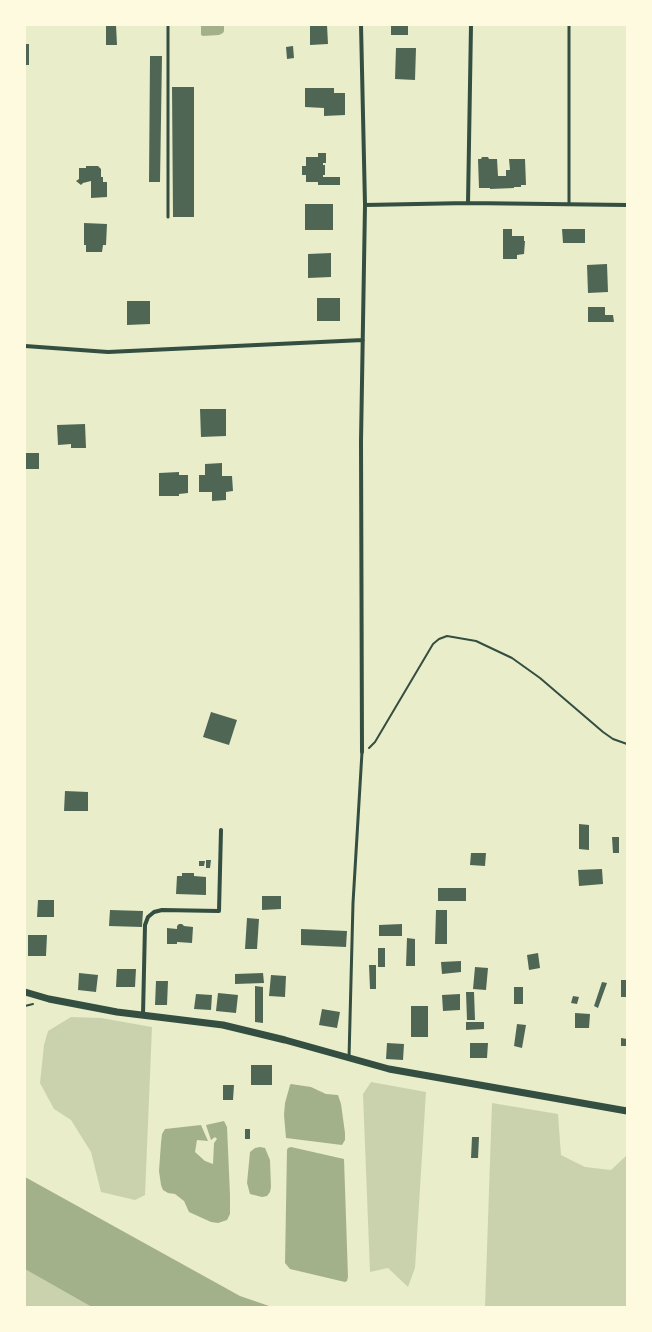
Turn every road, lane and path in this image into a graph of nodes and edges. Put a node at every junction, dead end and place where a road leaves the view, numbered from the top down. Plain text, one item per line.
1 (168, 25) edge
2 (361, 25) edge
3 (471, 25) edge
4 (568, 25) edge
5 (468, 203) junction
6 (570, 204) junction
7 (365, 205) junction
8 (627, 205) edge
9 (168, 217) dead end
10 (363, 340) junction
11 (25, 346) edge
12 (627, 744) edge
13 (362, 752) junction
14 (221, 830) dead end
15 (25, 992) edge
16 (143, 1016) junction
17 (349, 1059) junction
18 (627, 1111) edge

1 - 9 lane
2 - 7 street
3 - 5 street
4 - 6 lane
5 - 6 street
5 - 7 street
6 - 8 street
7 - 10 street
10 - 11 street
10 - 13 street
12 - 13 path
13 - 17 lane
14 - 16 street
15 - 16 street
16 - 17 street
17 - 18 street

